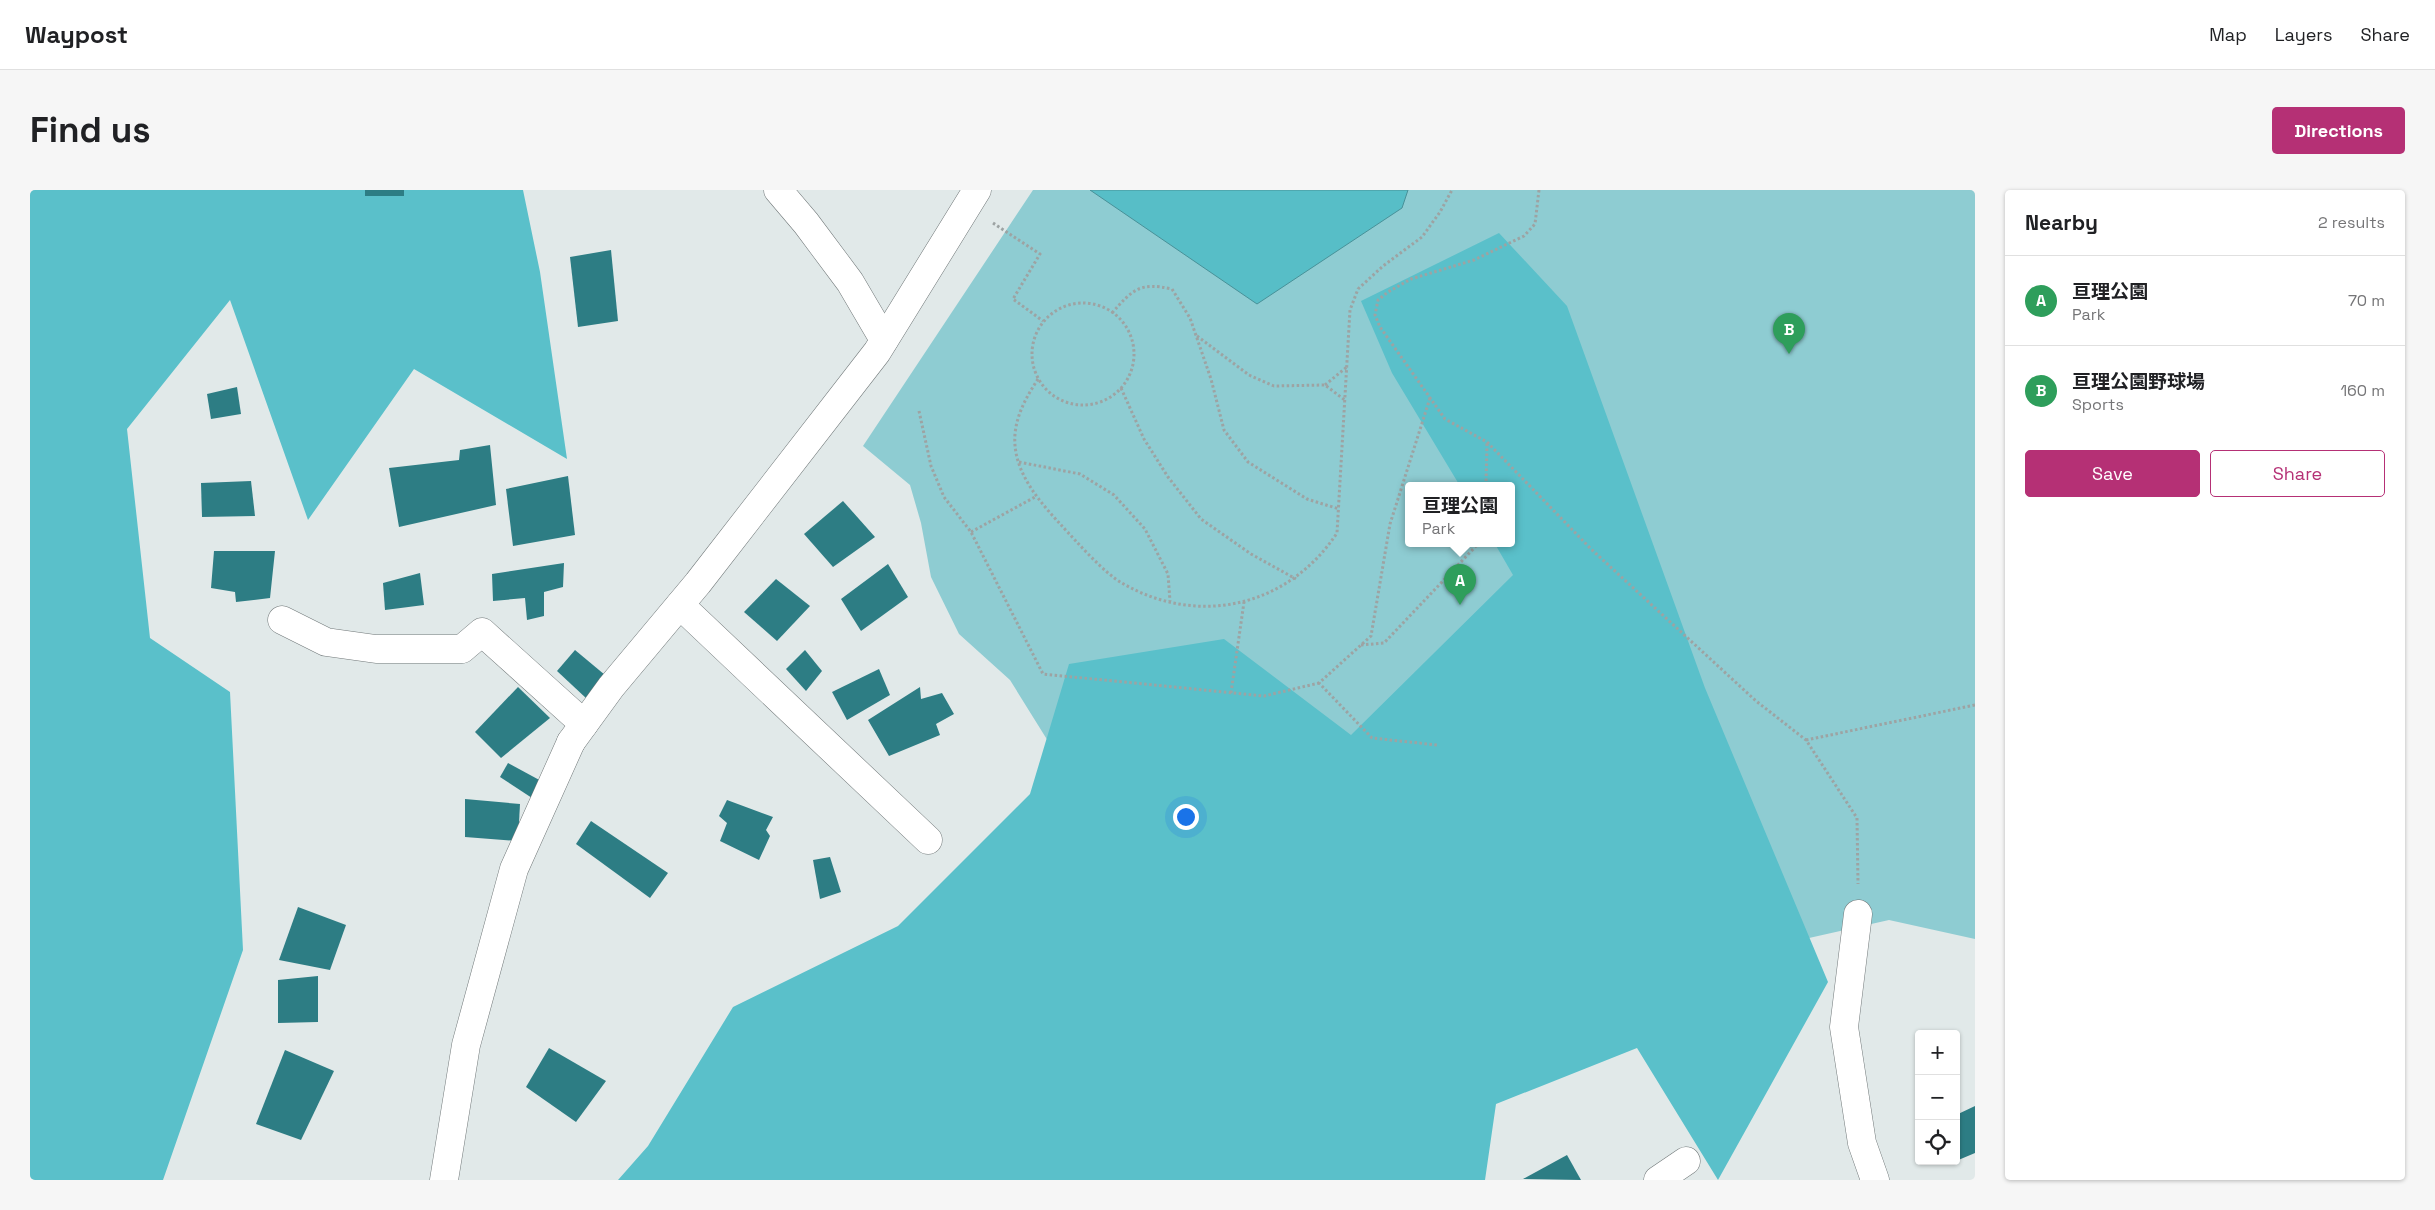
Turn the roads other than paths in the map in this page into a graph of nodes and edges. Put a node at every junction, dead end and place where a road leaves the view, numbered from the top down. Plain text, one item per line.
1 (778, 190) edge
2 (977, 190) edge
3 (884, 340) junction
4 (680, 605) junction
5 (282, 620) dead end
6 (578, 733) junction
7 (928, 840) dead end
8 (1858, 914) road end
9 (1686, 1161) dead end
10 (444, 1180) edge
11 (1658, 1180) edge
12 (1875, 1180) edge

1 - 3 street
2 - 3 street
3 - 4 street
4 - 6 street
4 - 7 street
5 - 6 street
6 - 10 street
8 - 12 street
9 - 11 street

